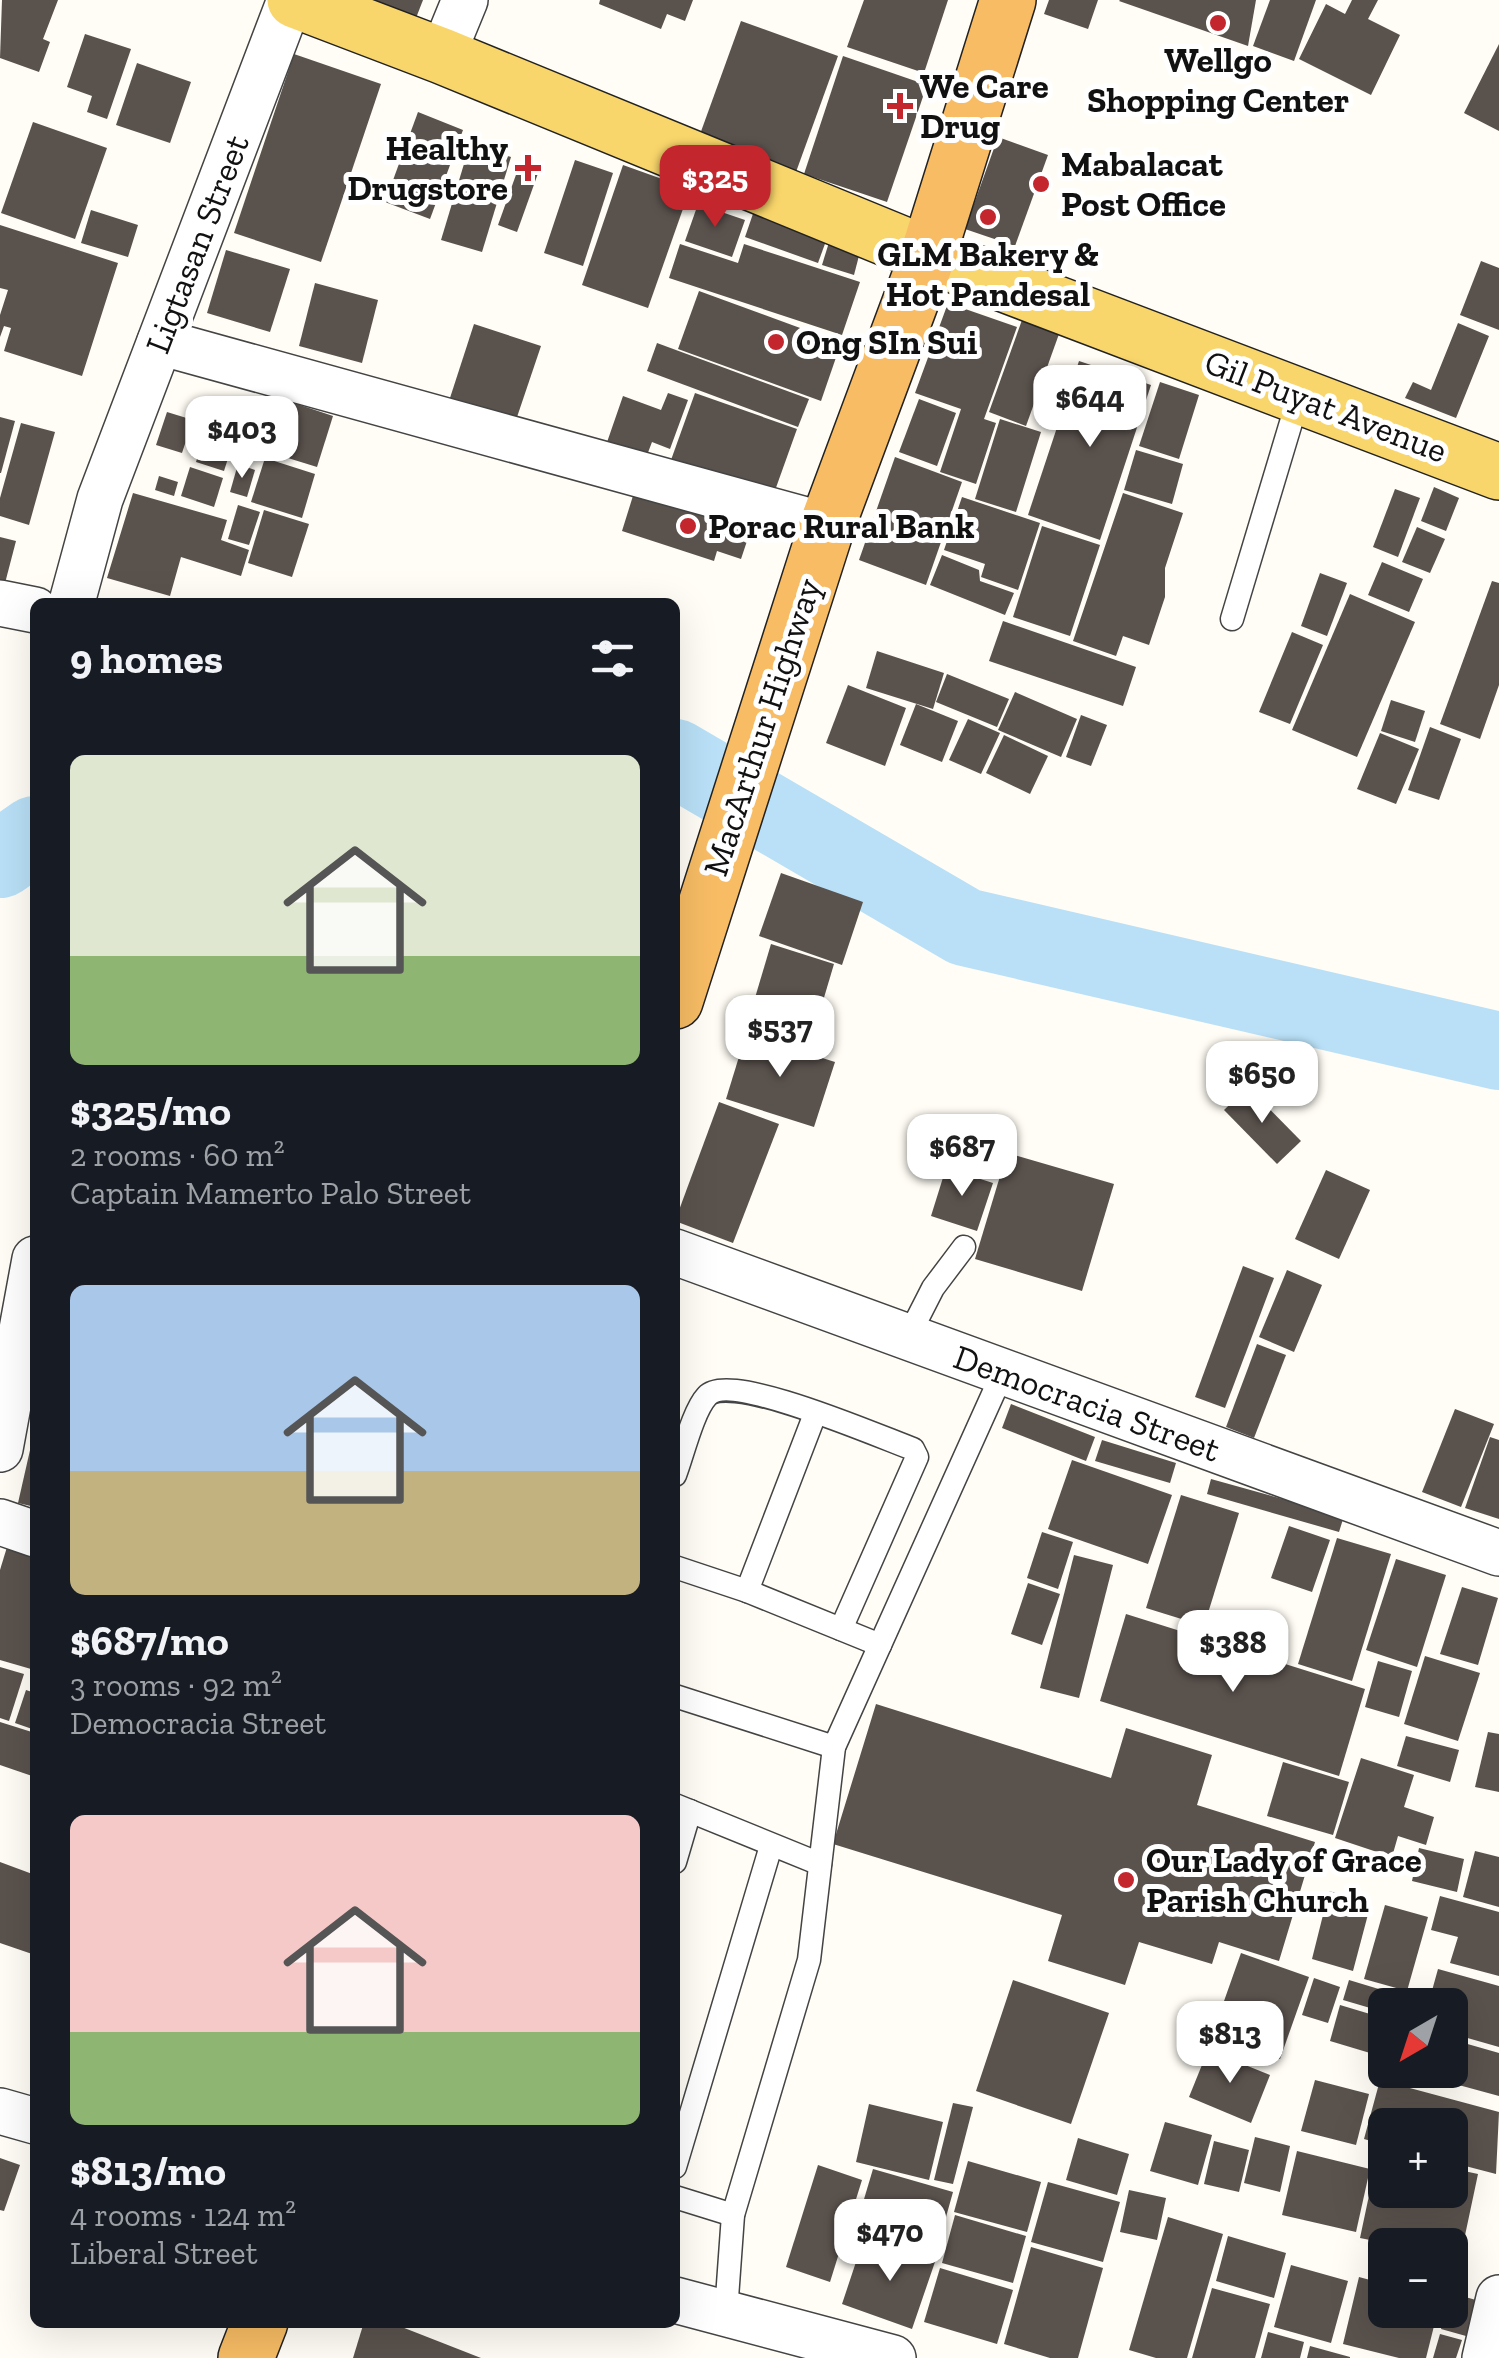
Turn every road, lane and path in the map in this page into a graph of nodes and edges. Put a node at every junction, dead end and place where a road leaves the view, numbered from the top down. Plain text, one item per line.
1 (292, 0) edge
2 (465, 0) edge
3 (1008, 0) edge
4 (442, 56) junction
5 (928, 255) junction
6 (160, 342) junction
7 (1299, 396) junction
8 (1499, 472) edge
9 (828, 526) junction
10 (73, 598) edge
11 (0, 603) edge
12 (30, 609) edge
13 (1232, 619) dead end
14 (680, 984) edge
15 (964, 1246) dead end
16 (680, 1254) edge
17 (30, 1286) edge
18 (908, 1338) junction
19 (1002, 1372) junction
20 (815, 1414) junction
21 (0, 1449) edge
22 (680, 1461) edge
23 (0, 1522) edge
24 (30, 1532) edge
25 (1499, 1553) edge
26 (680, 1569) edge
27 (747, 1591) junction
28 (841, 1629) junction
29 (880, 1645) junction
30 (680, 1698) edge
31 (834, 1747) junction
32 (683, 1808) edge
33 (771, 1846) junction
34 (820, 1864) junction
35 (0, 2112) edge
36 (30, 2120) edge
37 (680, 2151) edge
38 (680, 2199) edge
39 (733, 2215) junction
40 (1499, 2298) edge
41 (680, 2301) edge
42 (726, 2312) junction
43 (258, 2328) edge
44 (246, 2358) edge
45 (893, 2358) edge
46 (1485, 2358) edge

1 - 4 main road, Gil Puyat Avenue
1 - 6 street, Ligtasan Street
2 - 4 street
3 - 5 highway, MacArthur Highway
4 - 5 main road, Gil Puyat Avenue
5 - 7 main road, Gil Puyat Avenue
5 - 9 highway, MacArthur Highway
6 - 9 street
6 - 10 street, Ligtasan Street
7 - 8 main road, Gil Puyat Avenue
7 - 13 lane
9 - 14 highway, MacArthur Highway
11 - 12 street
15 - 18 lane
16 - 18 street, Democracia Street
17 - 21 street
18 - 19 street, Democracia Street
19 - 25 street, Democracia Street
19 - 29 lane
20 - 22 lane
20 - 27 lane
20 - 28 lane
23 - 24 street
26 - 27 lane
27 - 28 lane
28 - 29 lane
29 - 31 lane
30 - 31 lane
31 - 34 lane
32 - 33 lane
33 - 34 lane
33 - 37 lane
34 - 39 lane
35 - 36 street
38 - 39 lane
39 - 42 lane
40 - 46 street
41 - 42 street
42 - 45 street
43 - 44 highway

